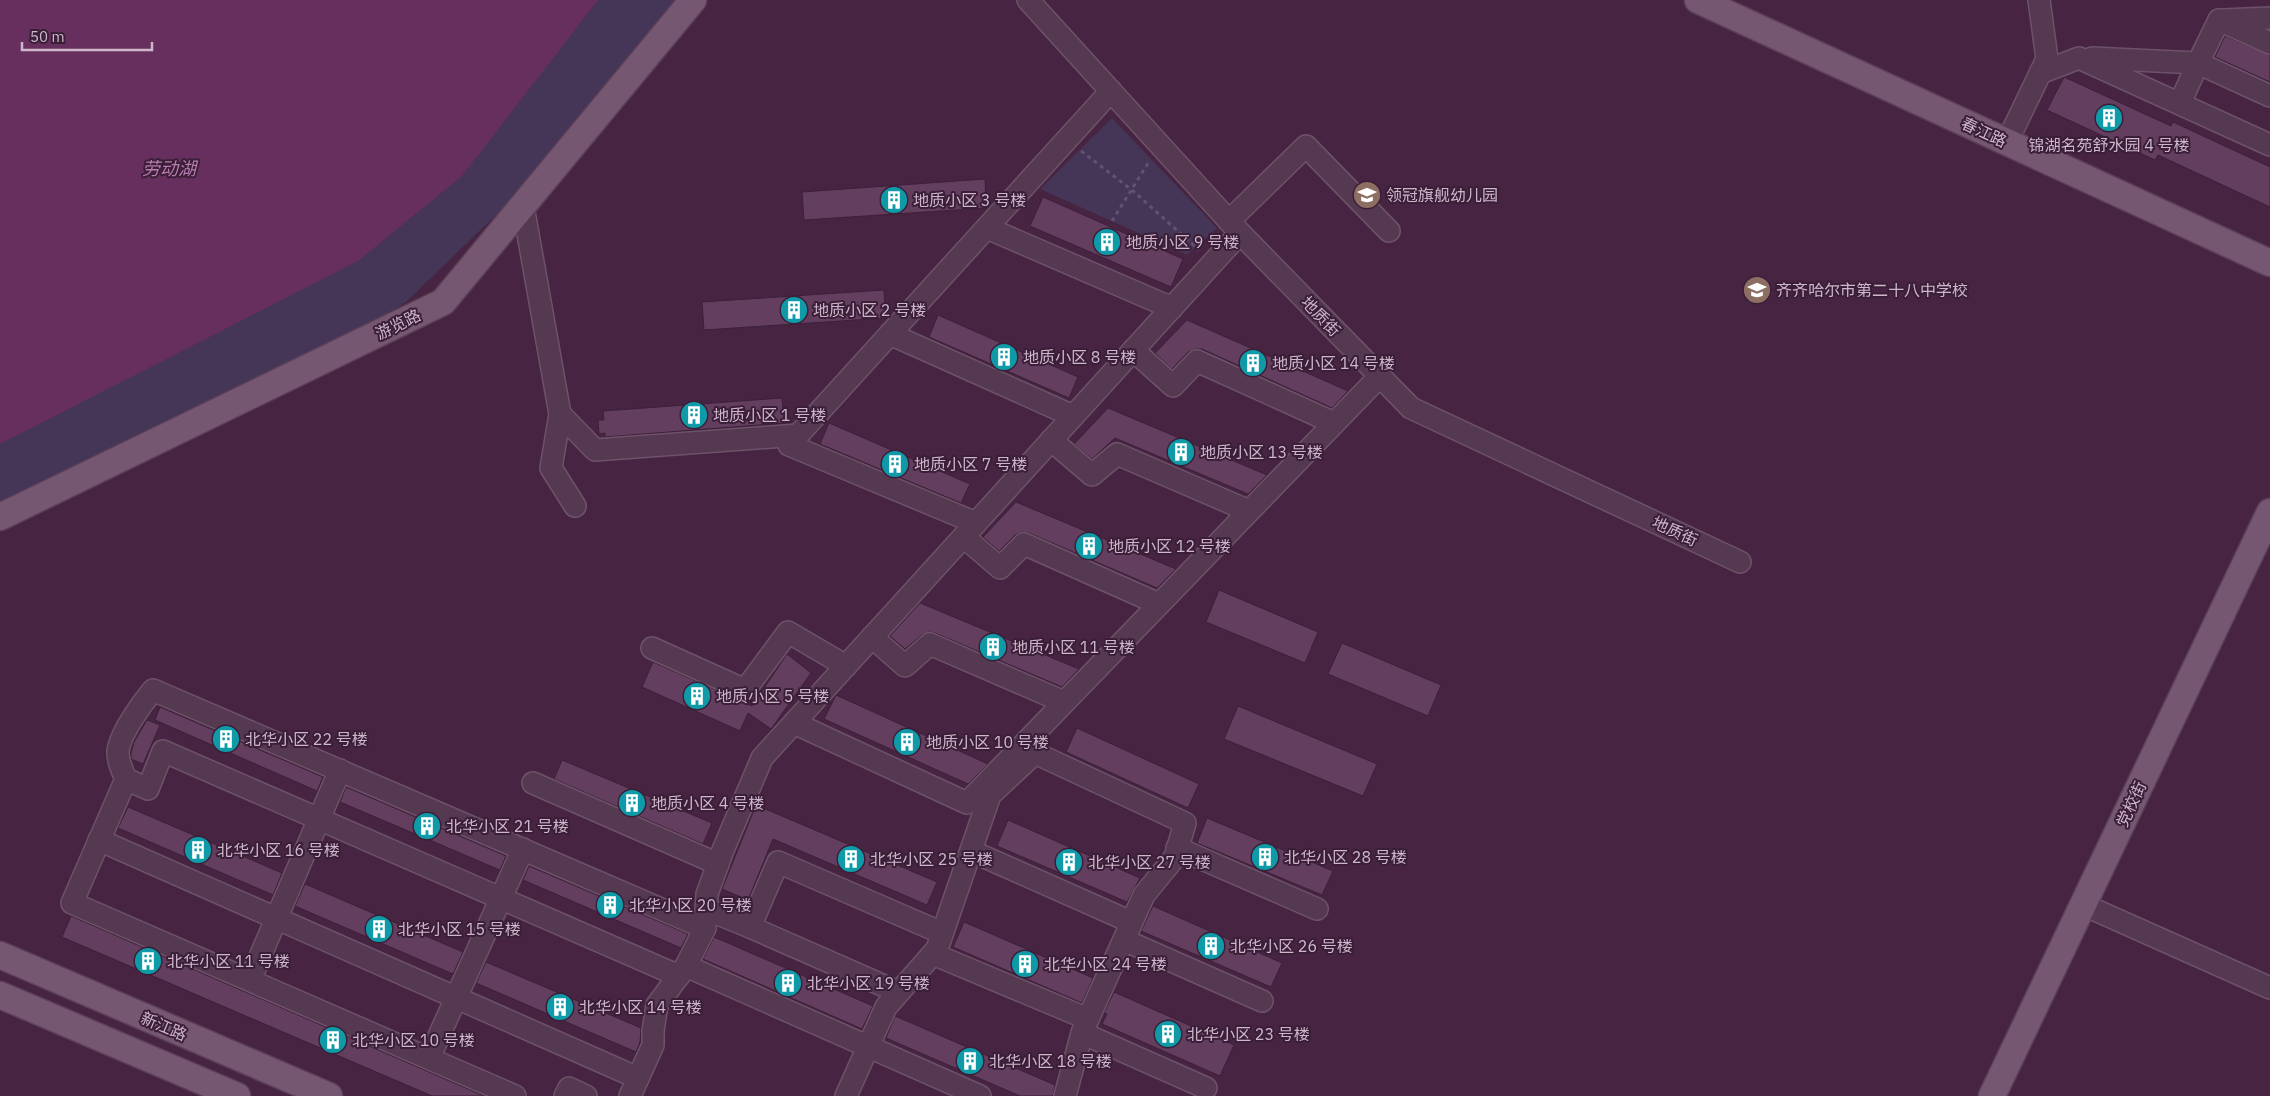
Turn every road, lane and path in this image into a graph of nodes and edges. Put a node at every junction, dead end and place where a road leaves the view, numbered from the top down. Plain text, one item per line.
1 (693, 0) edge
2 (1028, 0) edge
3 (1698, 0) edge
4 (2040, 0) edge
5 (2270, 18) edge
6 (2219, 20) junction
7 (2270, 43) edge
8 (2079, 58) junction
9 (2198, 63) junction
10 (2040, 73) junction
11 (1111, 91) junction
12 (2270, 96) edge
13 (2180, 103) junction
14 (1067, 140) junction
15 (2007, 142) junction
16 (1160, 145) junction
17 (2270, 145) edge
18 (1132, 190) junction
19 (522, 206) junction
20 (1112, 221) dead end
21 (1234, 227) junction
22 (987, 228) junction
23 (1389, 231) dead end
24 (1213, 262) junction
25 (2270, 263) edge
26 (1172, 308) junction
27 (890, 334) junction
28 (1133, 350) junction
29 (1380, 376) junction
30 (560, 414) junction
31 (1073, 416) junction
32 (1334, 423) junction
33 (798, 435) junction
34 (1052, 440) junction
35 (575, 506) dead end
36 (1249, 511) junction
37 (2270, 512) edge
38 (0, 517) edge
39 (970, 530) junction
40 (1740, 562) dead end
41 (1159, 604) junction
42 (872, 637) junction
43 (652, 648) dead end
44 (846, 666) junction
45 (1064, 702) junction
46 (794, 723) junction
47 (340, 770) junction
48 (126, 779) junction
49 (533, 783) dead end
50 (319, 819) junction
51 (100, 840) junction
52 (1177, 848) junction
53 (523, 849) junction
54 (971, 851) junction
55 (718, 864) junction
56 (501, 898) junction
57 (2084, 905) junction
58 (1317, 909) dead end
59 (276, 918) junction
60 (706, 918) junction
61 (750, 927) junction
62 (1128, 931) junction
63 (942, 933) junction
64 (933, 954) junction
65 (0, 955) edge
66 (682, 971) junction
67 (250, 980) junction
68 (2270, 988) edge
69 (898, 992) junction
70 (0, 995) edge
71 (456, 998) junction
72 (1262, 1001) dead end
73 (1085, 1026) junction
74 (868, 1047) junction
75 (429, 1058) junction
76 (634, 1087) edge
77 (1206, 1088) dead end
78 (237, 1096) edge
79 (329, 1096) edge
80 (515, 1096) edge
81 (565, 1096) edge
82 (586, 1096) edge
83 (846, 1096) edge
84 (980, 1096) edge
85 (1065, 1096) edge
86 (1992, 1096) edge

1 - 19 main road, 游览路
2 - 11 street, 地质街
3 - 15 main road, 春江路
4 - 10 street
5 - 6 street
6 - 7 street
6 - 9 street
8 - 9 street
8 - 10 street
8 - 13 street
9 - 12 street
9 - 13 street
10 - 15 street
11 - 14 street
11 - 16 street, 地质街
13 - 17 street
14 - 18 path
14 - 22 street
15 - 25 main road, 春江路
16 - 18 path
16 - 21 street, 地质街
18 - 20 path
18 - 24 path
19 - 30 street
19 - 38 main road, 游览路
21 - 23 street
21 - 24 street
21 - 29 street, 地质街
22 - 26 street
22 - 27 street
24 - 26 street
26 - 28 street
27 - 31 street
27 - 33 street
28 - 31 street
28 - 32 street
29 - 32 street
29 - 40 street, 地质街
30 - 33 street
30 - 35 street
31 - 34 street
32 - 36 street
33 - 39 street
34 - 36 street
34 - 39 street
36 - 41 street
37 - 57 main road, 党校街
39 - 41 street
39 - 42 street
41 - 45 street
42 - 44 street
42 - 45 street
43 - 44 street
44 - 46 street
45 - 46 street
46 - 55 street
47 - 48 street
47 - 50 street
47 - 53 street
48 - 50 street
48 - 51 street
49 - 55 street
50 - 56 street
50 - 59 street
51 - 59 street
51 - 67 street
52 - 54 street
52 - 58 street
52 - 62 street
53 - 56 street
53 - 60 street
54 - 62 street
54 - 63 street
55 - 60 street
56 - 66 street
56 - 71 street
57 - 68 street
57 - 86 main road, 党校街
59 - 67 street
59 - 71 street
60 - 61 street
60 - 66 street
61 - 63 street
61 - 69 street
62 - 72 street
62 - 73 street
63 - 64 street
64 - 69 street
64 - 73 street
65 - 79 main road, 新江路
66 - 74 street
66 - 76 street
67 - 75 street
69 - 74 street
70 - 78 main road
71 - 75 street
71 - 76 street
73 - 77 street
73 - 85 street
74 - 83 street
74 - 84 street
75 - 80 street
81 - 82 street

